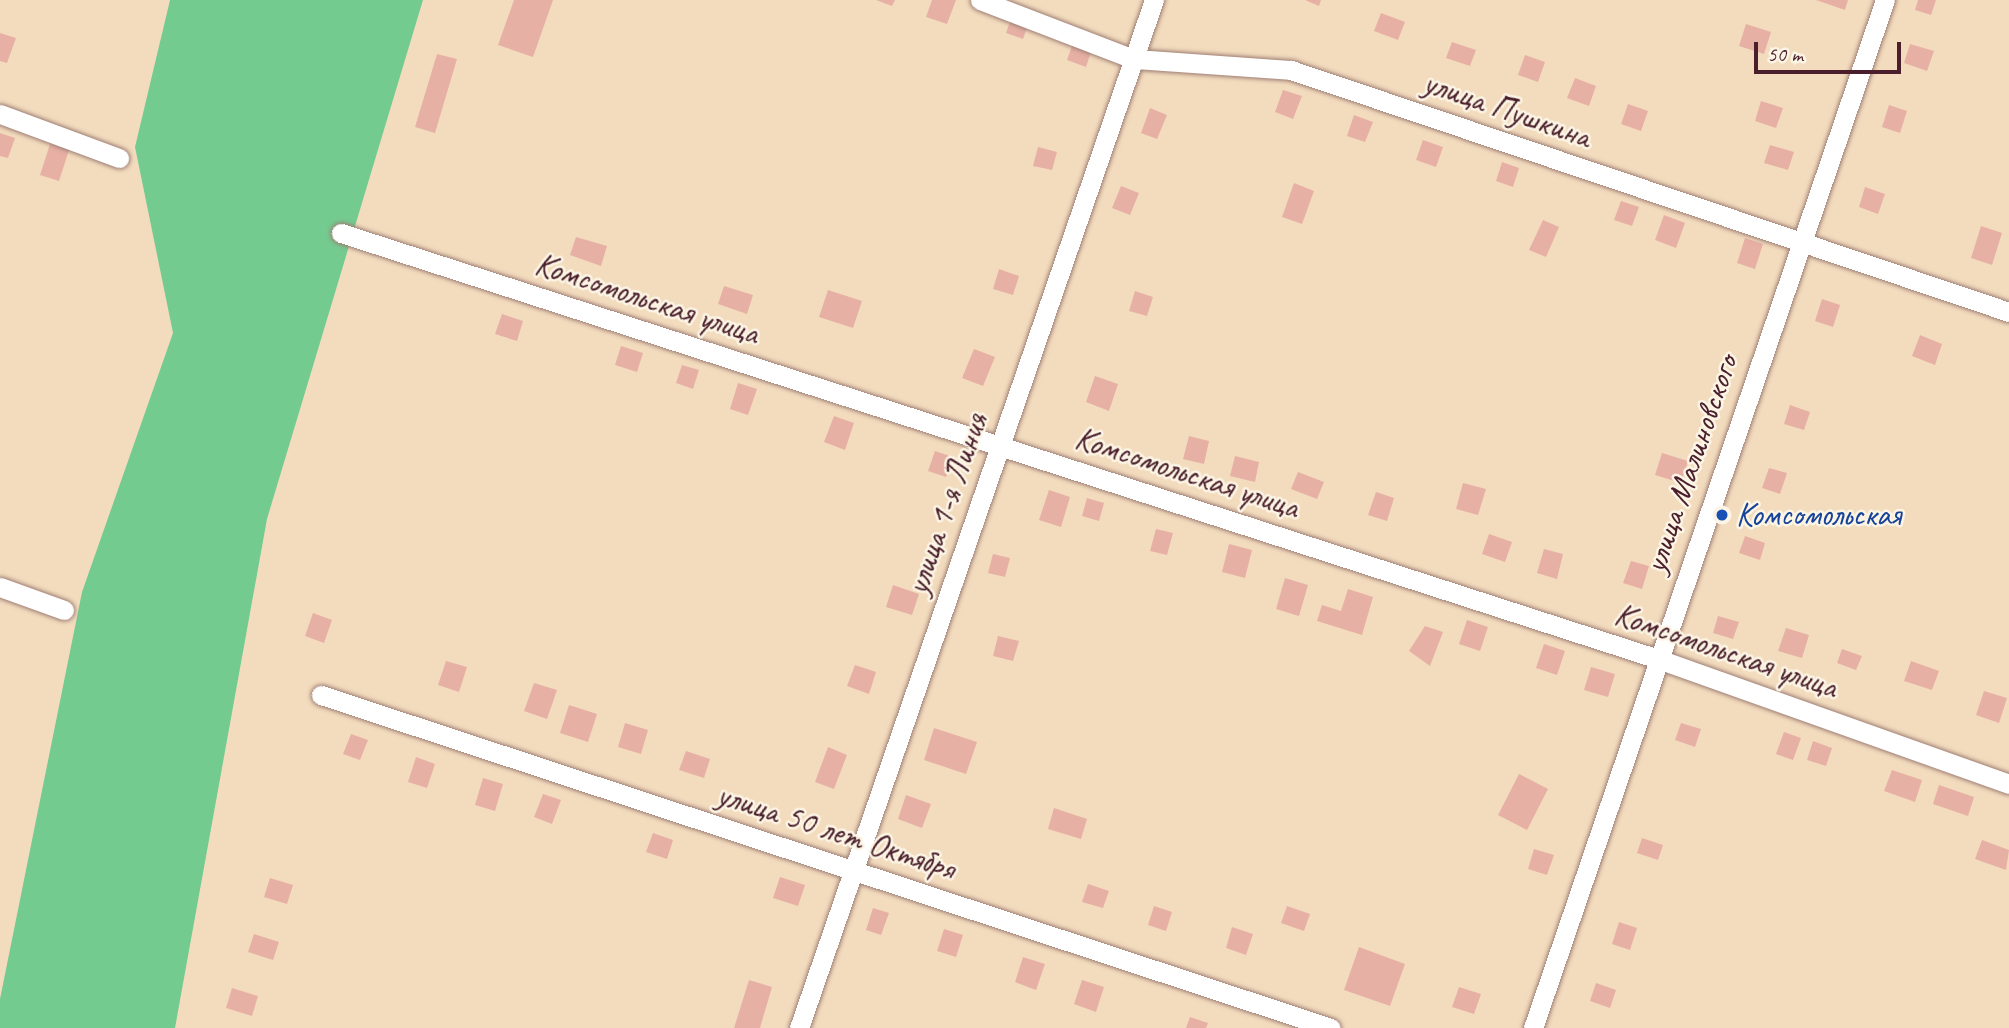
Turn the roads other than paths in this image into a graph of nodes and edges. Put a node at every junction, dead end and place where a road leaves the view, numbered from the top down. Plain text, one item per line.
1 (980, 0) edge
2 (1154, 0) edge
3 (1885, 0) edge
4 (1134, 59) junction
5 (0, 114) edge
6 (119, 158) dead end
7 (341, 233) dead end
8 (1801, 242) junction
9 (2009, 312) edge
10 (1002, 446) junction
11 (0, 587) edge
12 (64, 610) dead end
13 (1658, 659) junction
14 (321, 695) dead end
15 (2009, 784) edge
16 (851, 870) junction
17 (799, 1028) edge
18 (1331, 1028) edge
19 (1533, 1028) edge

1 - 4 street, улица Пушкина
2 - 4 street, улица 1-я Линия
3 - 8 street, улица Малиновского
4 - 8 street, улица Пушкина
4 - 10 street, улица 1-я Линия
5 - 6 street
7 - 10 street, Комсомольская улица
8 - 9 street, улица Пушкина
8 - 13 street, улица Малиновского
10 - 13 street, Комсомольская улица
10 - 16 street, улица 1-я Линия
11 - 12 street
13 - 15 street, Комсомольская улица
13 - 19 street, улица Малиновского
14 - 16 street, улица 50 лет Октября
16 - 17 street, улица 1-я Линия
16 - 18 street, улица 50 лет Октября

